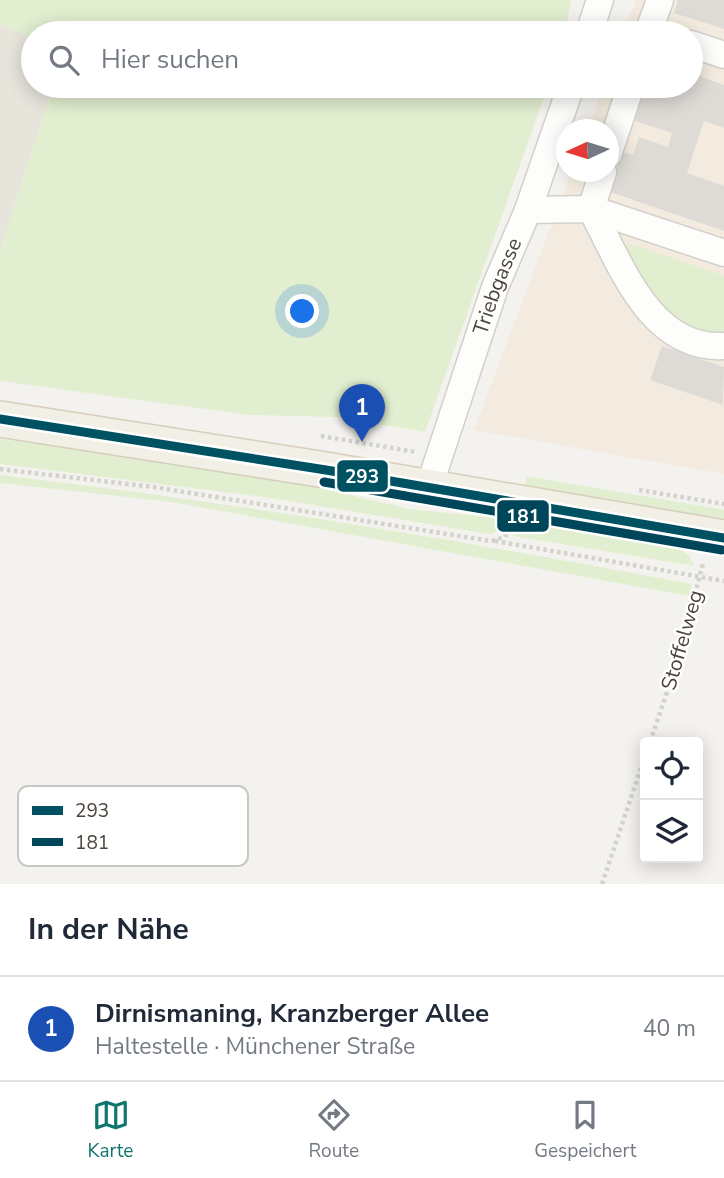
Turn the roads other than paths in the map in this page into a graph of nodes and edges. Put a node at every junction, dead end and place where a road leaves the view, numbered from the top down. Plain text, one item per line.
1 (600, 0) edge
2 (660, 0) edge
3 (593, 21) edge
4 (654, 21) edge
5 (703, 48) edge
6 (724, 55) edge
7 (566, 98) edge
8 (627, 98) edge
9 (619, 122) edge
10 (600, 182) edge
11 (591, 209) junction
12 (528, 210) junction
13 (724, 253) edge
14 (724, 346) edge
15 (0, 419) edge
16 (429, 488) junction
17 (715, 536) edge

1 - 3 street
2 - 4 street
5 - 6 street
7 - 12 street, Triebgasse
8 - 9 street
10 - 11 street
11 - 12 street
11 - 13 street
11 - 14 street
12 - 16 street, Triebgasse
15 - 16 main road
16 - 17 main road

